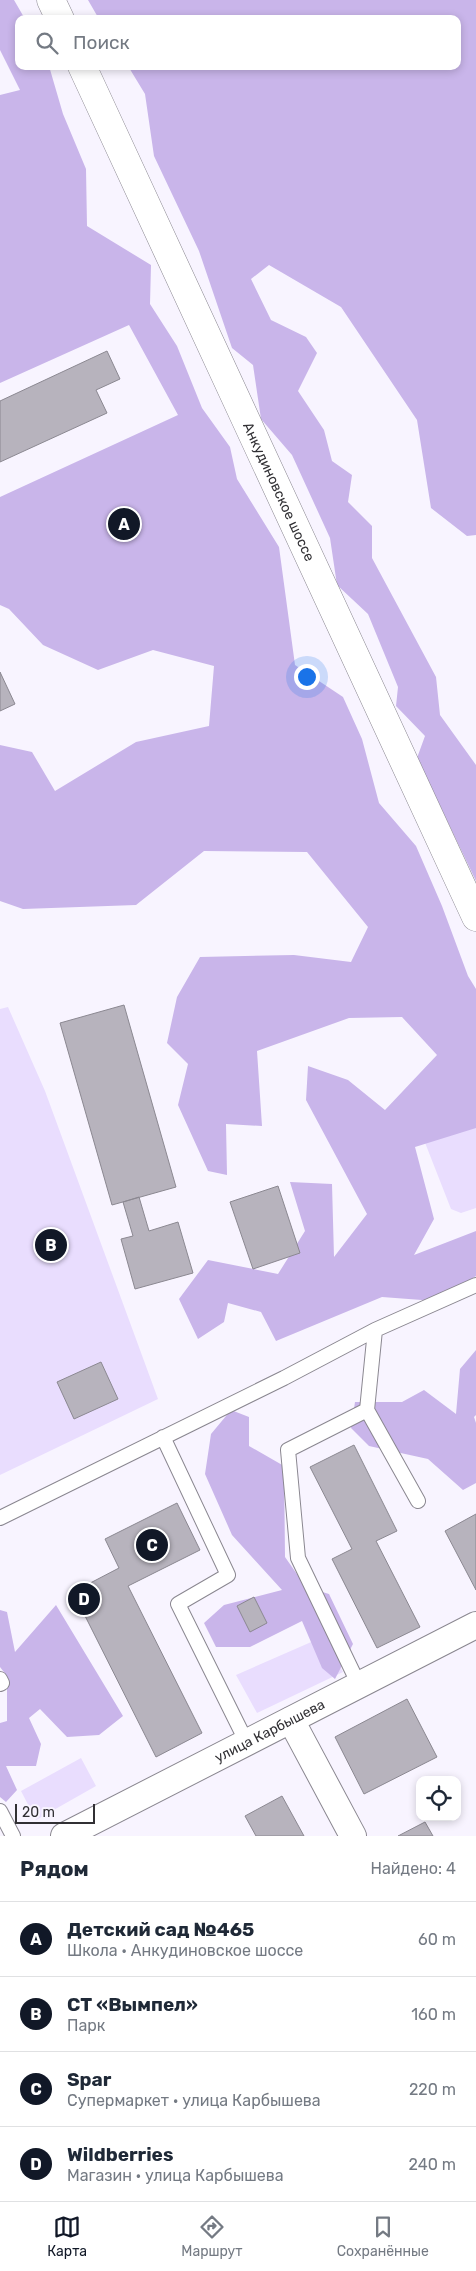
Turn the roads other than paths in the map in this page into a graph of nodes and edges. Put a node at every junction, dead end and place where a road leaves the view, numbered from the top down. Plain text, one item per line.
1 (51, 0) edge
2 (58, 15) edge
3 (84, 70) edge
4 (476, 917) edge
5 (476, 1285) edge
6 (375, 1330) junction
7 (367, 1410) junction
8 (164, 1437) junction
9 (418, 1501) dead end
10 (0, 1518) edge
11 (476, 1625) edge
12 (0, 1679) edge
13 (0, 1684) edge
14 (359, 1685) junction
15 (292, 1720) junction
16 (246, 1741) junction
17 (0, 1811) edge
18 (12, 1836) edge
19 (64, 1836) edge
20 (353, 1836) edge

1 - 2 street
3 - 4 street, Анкудиновское шоссе
5 - 6 lane
6 - 7 lane
6 - 8 lane
7 - 9 lane
7 - 14 lane
8 - 10 lane
8 - 16 lane
11 - 14 street, улица Карбышева
12 - 13 lane
14 - 15 street, улица Карбышева
15 - 16 street, улица Карбышева
15 - 20 street
16 - 19 street, улица Карбышева
17 - 18 lane

